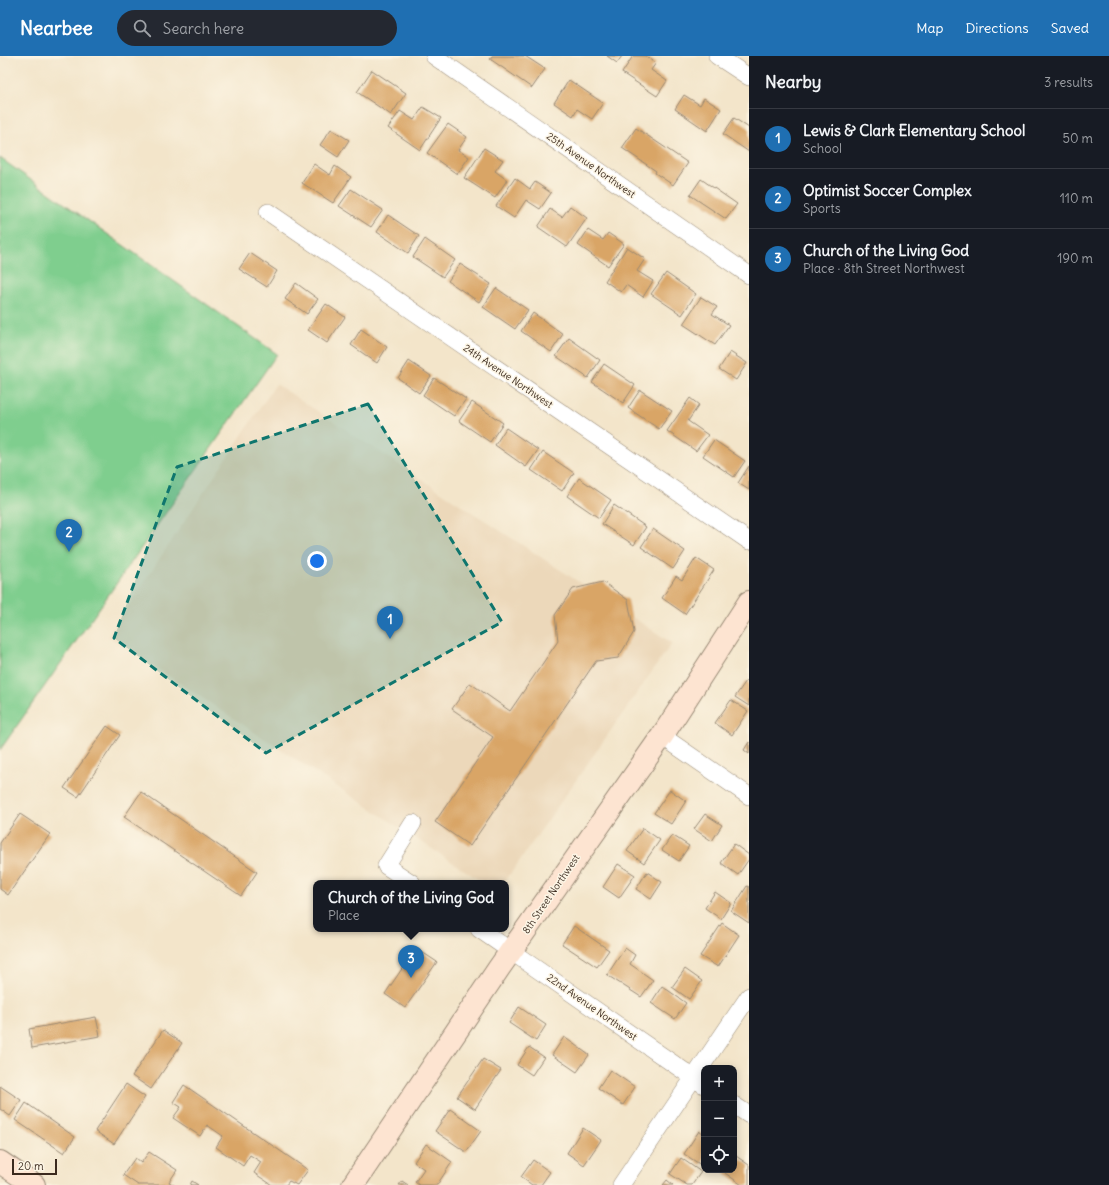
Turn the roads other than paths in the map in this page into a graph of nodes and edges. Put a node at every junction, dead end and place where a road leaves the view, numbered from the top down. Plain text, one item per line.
1 (434, 56) edge
2 (717, 56) edge
3 (749, 77) edge
4 (268, 212) dead end
5 (747, 268) edge
6 (749, 541) edge
7 (749, 602) edge
8 (662, 736) junction
9 (749, 796) edge
10 (413, 823) dead end
11 (407, 880) edge
12 (483, 932) edge
13 (511, 951) junction
14 (749, 996) edge
15 (699, 1081) edge
16 (737, 1107) edge
17 (749, 1115) edge
18 (0, 1162) edge
19 (34, 1185) edge
20 (353, 1185) edge
21 (621, 1185) edge

1 - 5 street, 25th Avenue Northwest
2 - 3 street
4 - 6 street, 24th Avenue Northwest
7 - 8 street, 8th Street Northwest
8 - 9 street
8 - 13 street, 8th Street Northwest
10 - 11 street
12 - 13 street, 22nd Avenue Northwest
13 - 15 street, 22nd Avenue Northwest
13 - 20 street, 8th Street Northwest
14 - 15 street
15 - 21 street
16 - 17 street
18 - 19 street

